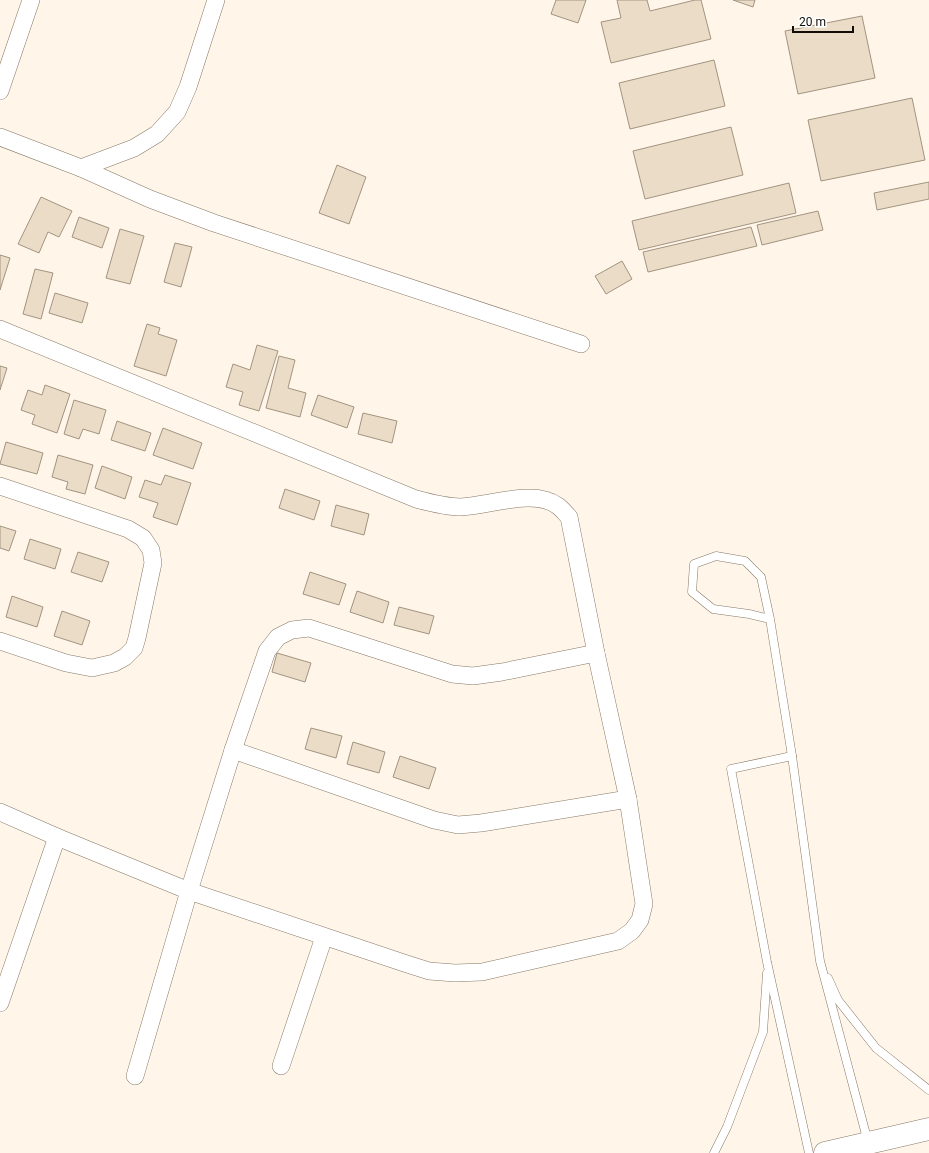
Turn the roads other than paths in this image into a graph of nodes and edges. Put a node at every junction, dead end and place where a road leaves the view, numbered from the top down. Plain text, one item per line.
1 (31, 0) edge
2 (216, 0) edge
3 (0, 91) edge
4 (0, 138) edge
5 (81, 168) junction
6 (0, 329) edge
7 (581, 344) dead end
8 (0, 486) edge
9 (770, 619) junction
10 (0, 641) edge
11 (596, 653) junction
12 (233, 750) junction
13 (792, 756) junction
14 (628, 799) junction
15 (0, 812) edge
16 (57, 837) junction
17 (189, 891) junction
18 (324, 937) junction
19 (820, 961) junction
20 (767, 962) junction
21 (0, 1004) edge
22 (281, 1066) dead end
23 (135, 1076) dead end
24 (929, 1090) edge
25 (929, 1129) edge
26 (868, 1143) junction
27 (714, 1153) edge
28 (809, 1153) edge
29 (825, 1153) edge

1 - 3 street
2 - 5 street
4 - 5 street
5 - 7 street
6 - 11 street
8 - 10 street
9 - 9 lane
9 - 13 lane
11 - 12 street
11 - 14 street
12 - 14 street
12 - 17 street
13 - 19 lane
13 - 20 lane
14 - 18 street
15 - 16 street
16 - 17 street
16 - 21 street
17 - 18 street
17 - 23 street
18 - 22 street
19 - 24 lane
19 - 26 lane
20 - 27 lane
20 - 28 lane
25 - 26 main road
26 - 29 main road

